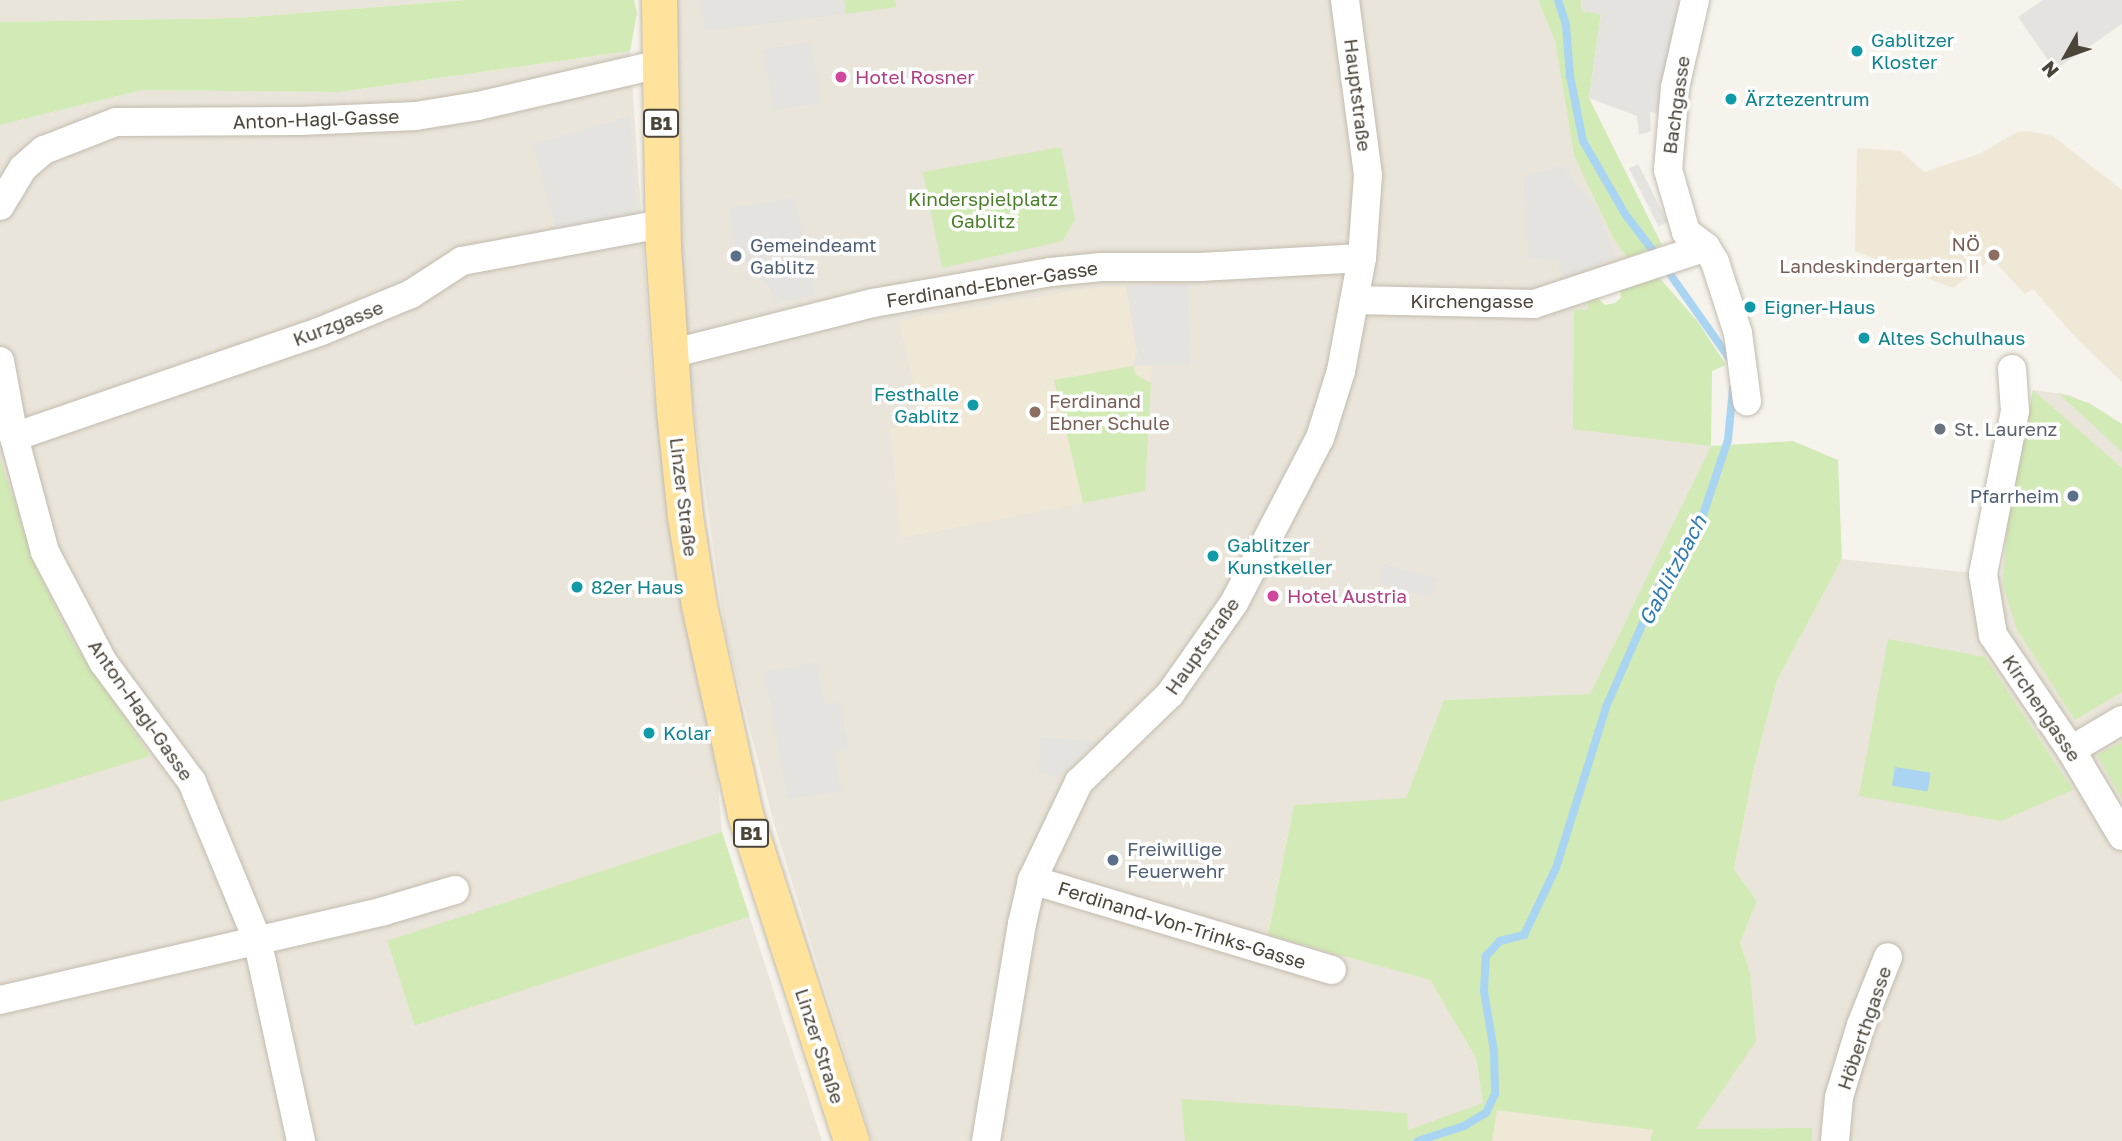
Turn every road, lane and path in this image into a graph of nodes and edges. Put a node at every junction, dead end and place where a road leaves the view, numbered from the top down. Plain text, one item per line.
1 (659, 0) edge
2 (1345, 0) edge
3 (1695, 0) edge
4 (660, 64) junction
5 (0, 206) edge
6 (662, 224) junction
7 (1697, 250) junction
8 (1362, 258) junction
9 (1355, 300) junction
10 (670, 354) junction
11 (0, 362) edge
12 (2012, 369) dead end
13 (1747, 401) dead end
14 (14, 437) junction
15 (2122, 720) edge
16 (2071, 750) junction
17 (2122, 836) edge
18 (1032, 880) junction
19 (455, 890) dead end
20 (257, 939) junction
21 (1888, 957) dead end
22 (1332, 970) dead end
23 (0, 1000) edge
24 (301, 1141) edge
25 (851, 1141) edge
26 (986, 1141) edge
27 (1835, 1141) edge

1 - 4 main road, Linzer Straße / B1
2 - 8 street, Hauptstraße
3 - 7 street, Bachgasse
4 - 5 street, Anton-Hagl-Gasse
4 - 6 main road, Linzer Straße / B1
6 - 10 main road, Linzer Straße / B1
6 - 14 street, Kurzgasse
7 - 9 street, Kirchengasse
7 - 13 street, Bachgasse
8 - 9 street, Hauptstraße
8 - 10 street, Ferdinand-Ebner-Gasse
9 - 18 street, Hauptstraße
10 - 25 main road, Linzer Straße / B1
11 - 14 street, Anton-Hagl-Gasse
12 - 16 street, Kirchengasse
14 - 20 street, Anton-Hagl-Gasse
15 - 16 street
16 - 17 street, Kirchengasse
18 - 22 street, Ferdinand-Von-Trinks-Gasse
18 - 26 street, Hauptstraße
19 - 20 street
20 - 23 street
20 - 24 street, Anton-Hagl-Gasse
21 - 27 street, Höberthgasse

